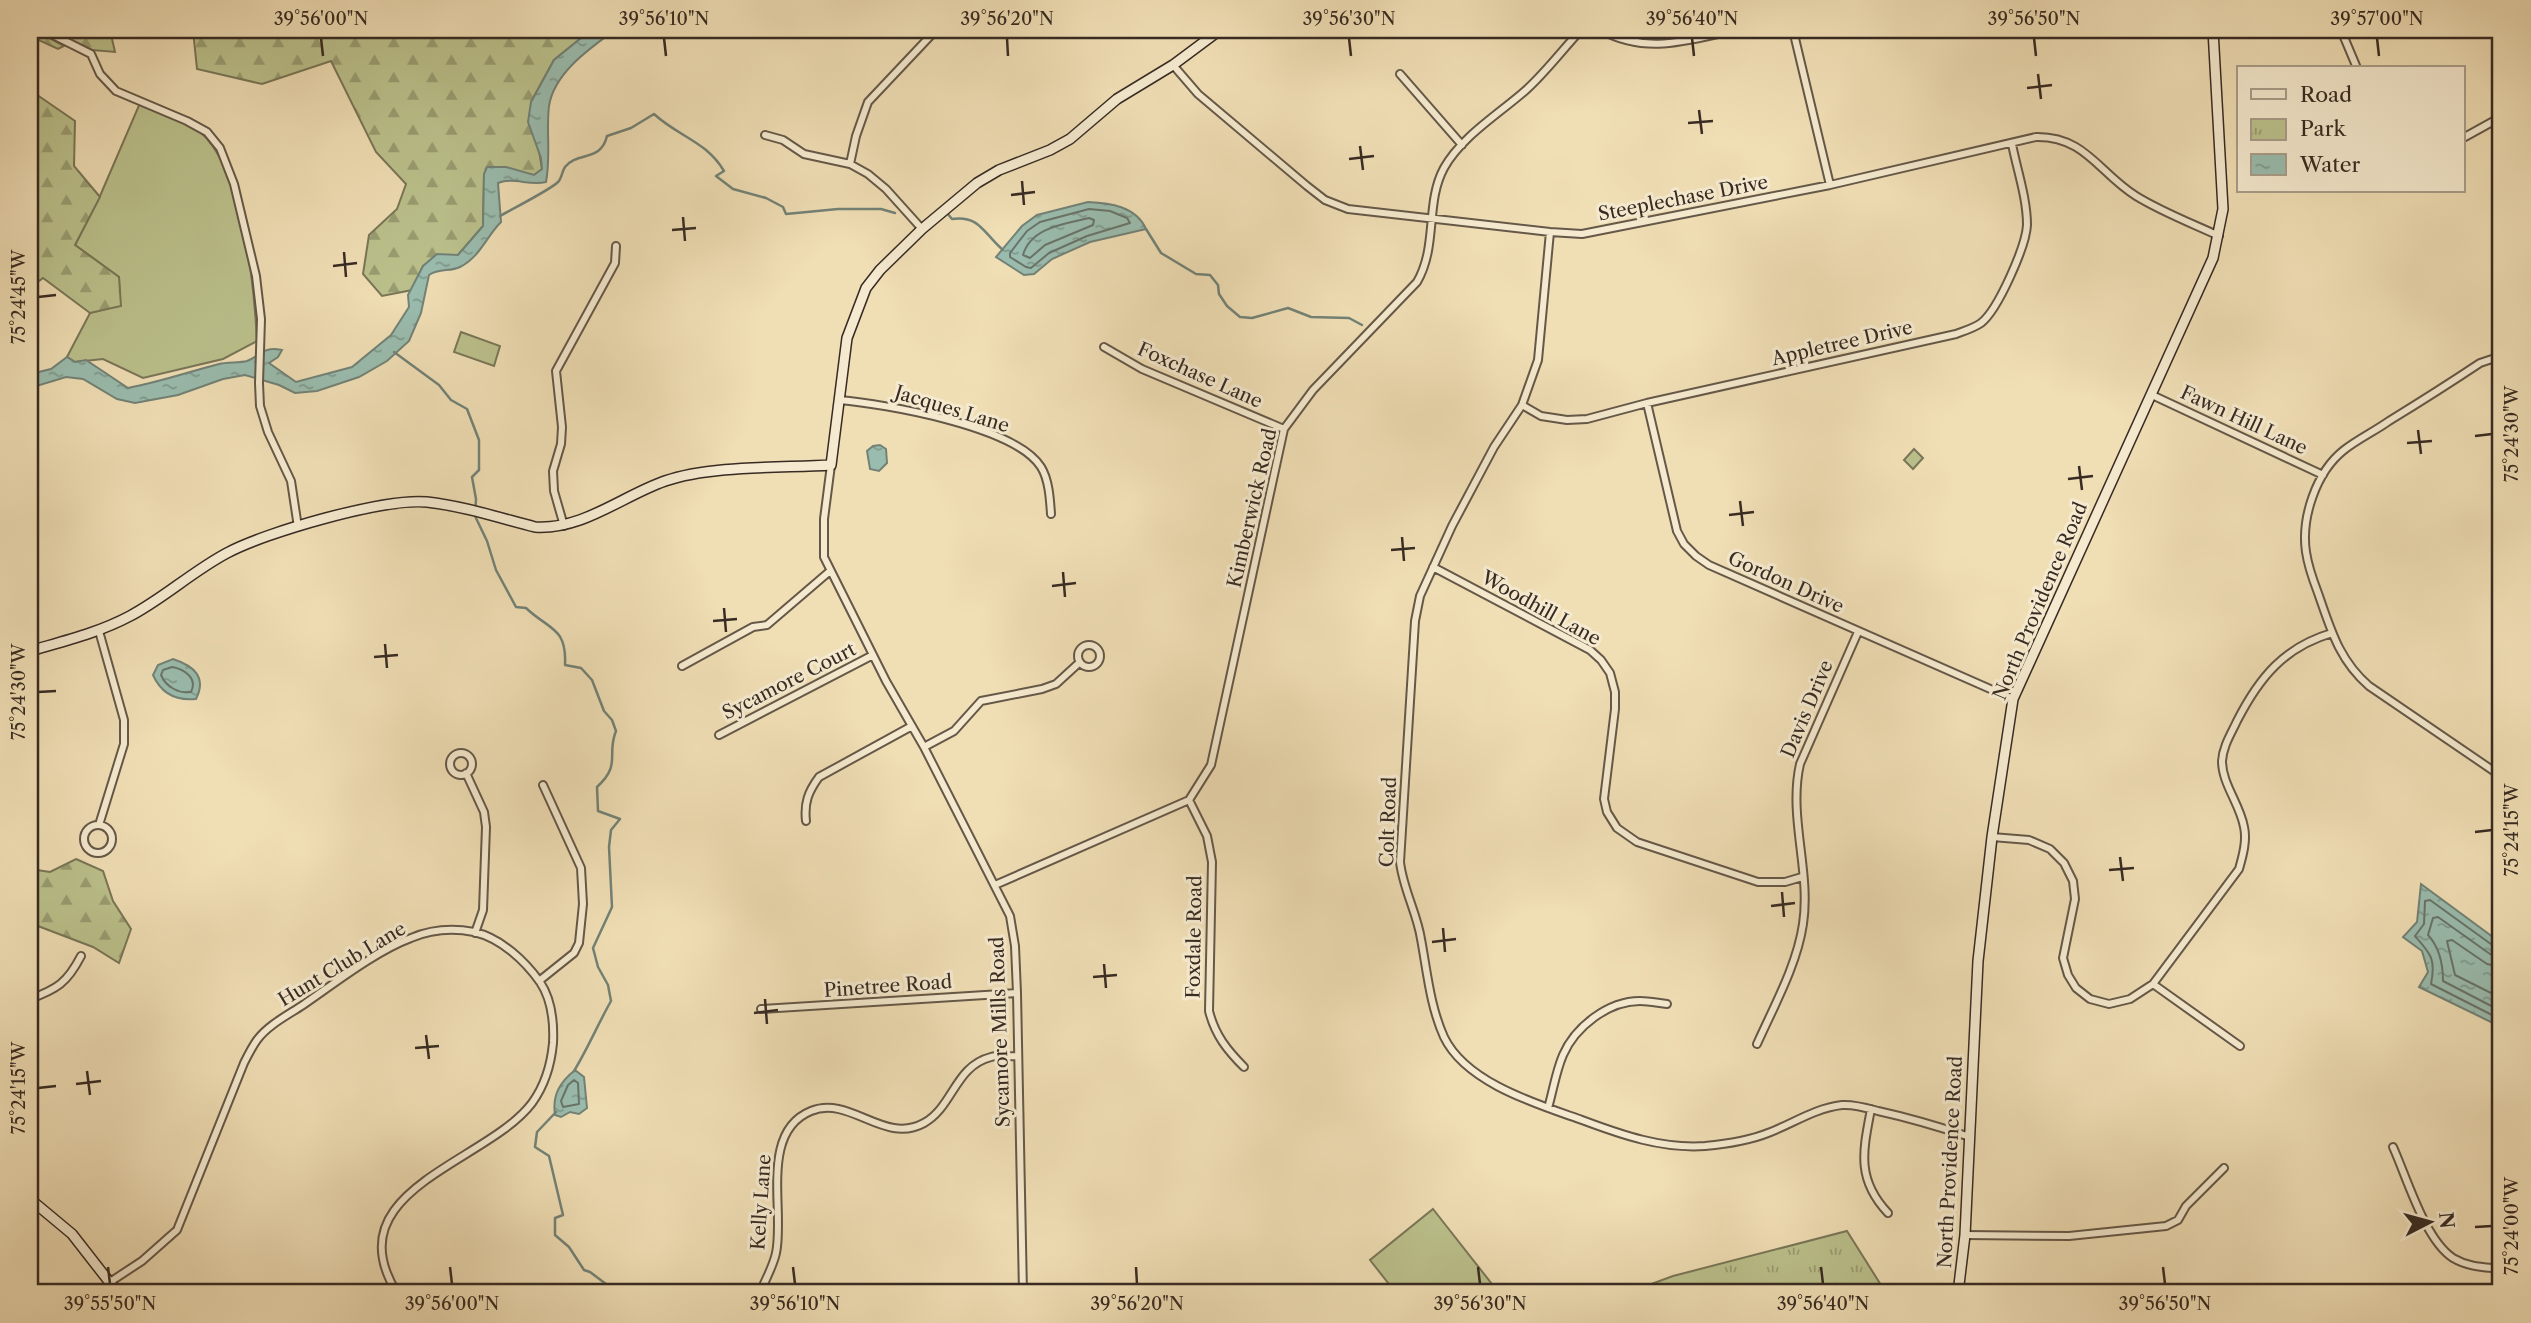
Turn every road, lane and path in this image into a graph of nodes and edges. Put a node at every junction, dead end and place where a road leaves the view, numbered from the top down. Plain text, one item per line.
1 (43, 30) edge
2 (936, 30) edge
3 (1220, 30) edge
4 (1581, 30) edge
5 (1601, 30) edge
6 (1736, 30) edge
7 (1793, 30) edge
8 (2213, 30) edge
9 (2341, 30) edge
10 (1173, 65) junction
11 (2356, 66) edge
12 (1400, 74) dead end
13 (2501, 117) edge
14 (765, 135) dead end
15 (2464, 137) edge
16 (2012, 144) junction
17 (1462, 145) junction
18 (850, 164) junction
19 (1830, 185) junction
20 (1433, 218) junction
21 (922, 229) junction
22 (1550, 232) junction
23 (2219, 236) junction
24 (616, 246) dead end
25 (1104, 346) dead end
26 (2501, 355) edge
27 (2152, 395) junction
28 (839, 400) junction
29 (1647, 403) junction
30 (1522, 405) junction
31 (1284, 429) junction
32 (831, 465) junction
33 (2323, 475) junction
34 (1051, 514) dead end
35 (564, 526) junction
36 (298, 527) junction
37 (1433, 566) junction
38 (830, 571) junction
39 (99, 631) junction
40 (1858, 632) junction
41 (2332, 633) junction
42 (30, 651) edge
43 (873, 655) junction
44 (1080, 662) dead end
45 (682, 666) dead end
46 (2013, 699) junction
47 (912, 726) junction
48 (719, 734) dead end
49 (924, 747) junction
50 (466, 773) dead end
51 (2501, 776) edge
52 (543, 785) dead end
53 (1189, 800) junction
54 (806, 821) dead end
55 (99, 825) junction
56 (1992, 836) junction
57 (1802, 877) junction
58 (995, 885) junction
59 (475, 933) junction
60 (80, 957) dead end
61 (539, 981) junction
62 (2153, 984) junction
63 (1017, 993) junction
64 (30, 999) edge
65 (1667, 1004) dead end
66 (761, 1009) dead end
67 (1757, 1044) dead end
68 (2240, 1046) dead end
69 (1018, 1056) junction
70 (1244, 1067) dead end
71 (1548, 1108) junction
72 (1871, 1109) junction
73 (1970, 1137) junction
74 (2393, 1147) dead end
75 (2224, 1168) dead end
76 (30, 1199) edge
77 (1888, 1213) dead end
78 (1965, 1235) junction
79 (2501, 1269) edge
80 (110, 1282) junction
81 (118, 1293) edge
82 (397, 1293) edge
83 (760, 1293) edge
84 (1023, 1293) edge
85 (1958, 1293) edge

1 - 36 street
2 - 18 street
3 - 10 street
4 - 17 street, Kimberwick Road
5 - 6 street
7 - 19 street
8 - 23 street, North Providence Road
9 - 11 street
10 - 20 street, Steeplechase Drive
10 - 21 street
12 - 17 street
13 - 15 street
14 - 18 street
16 - 19 street, Steeplechase Drive
16 - 23 street, Steeplechase Drive
16 - 29 street, Appletree Drive
17 - 20 street, Kimberwick Road
18 - 21 street
19 - 22 street, Steeplechase Drive
20 - 22 street, Steeplechase Drive
20 - 31 street, Kimberwick Road
21 - 28 street
22 - 30 street, Colt Road
23 - 27 street, North Providence Road
24 - 35 street
25 - 31 street, Foxchase Lane
26 - 33 street
27 - 33 street, Fawn Hill Lane
27 - 46 street, North Providence Road
28 - 32 street
28 - 34 street, Jacques Lane
29 - 30 street, Appletree Drive
29 - 40 street, Gordon Drive
30 - 37 street, Colt Road
31 - 53 street, Kimberwick Road
32 - 35 street
32 - 38 street, Sycamore Mills Road
33 - 41 street
35 - 36 street
36 - 39 street
37 - 57 street, Woodhill Lane
37 - 71 street, Colt Road
38 - 43 street, Sycamore Mills Road
38 - 45 street
39 - 42 street
39 - 55 street
40 - 46 street, Gordon Drive
40 - 57 street, Davis Drive
41 - 51 street
41 - 62 street
43 - 47 street, Sycamore Mills Road
43 - 48 street, Sycamore Court
44 - 49 street
46 - 56 street, North Providence Road
47 - 49 street, Sycamore Mills Road
47 - 54 street
49 - 58 street, Sycamore Mills Road
50 - 59 street
52 - 61 street
53 - 58 street
53 - 70 street, Foxdale Road
55 - 55 street
56 - 62 street
56 - 73 street, North Providence Road
57 - 67 street, Davis Drive
58 - 63 street, Sycamore Mills Road
59 - 61 street, Hunt Club Lane
59 - 80 street, Hunt Club Lane
60 - 64 street
61 - 82 street, Hunt Club Lane
62 - 68 street
63 - 66 street, Pinetree Road
63 - 69 street, Sycamore Mills Road
65 - 71 street
69 - 83 street, Kelly Lane
69 - 84 street, Sycamore Mills Road
71 - 72 street, Colt Road
72 - 73 street, Colt Road
72 - 77 street
73 - 78 street, North Providence Road
74 - 79 street
75 - 78 street
76 - 80 street
78 - 85 street, North Providence Road
80 - 81 street

